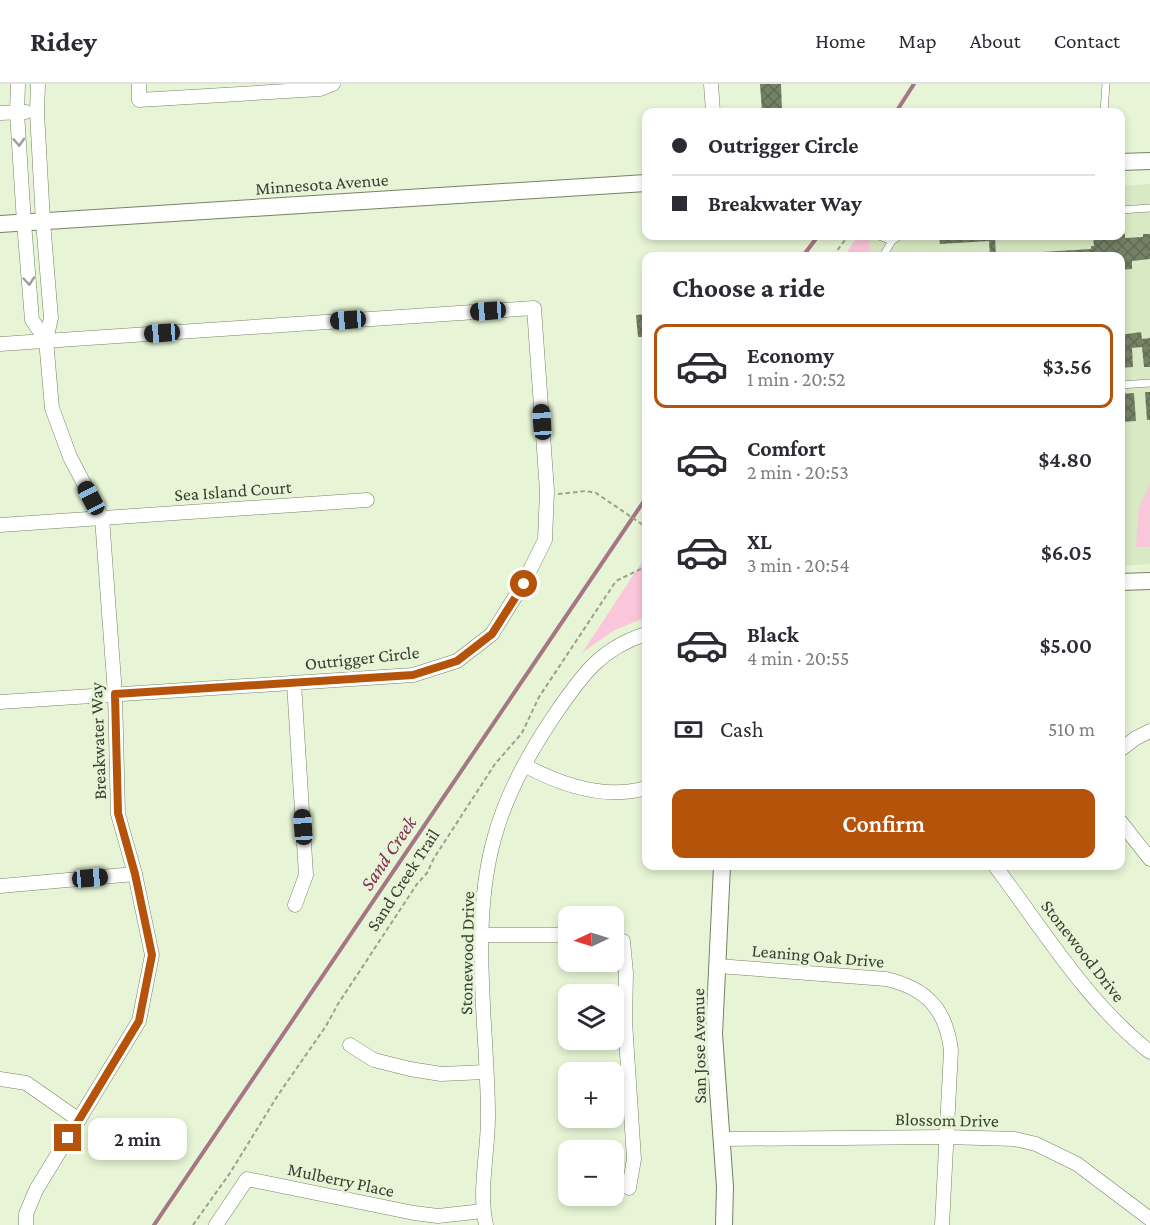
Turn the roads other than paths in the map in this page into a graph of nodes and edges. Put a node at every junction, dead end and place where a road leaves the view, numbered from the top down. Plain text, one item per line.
1 (18, 84) edge
2 (38, 84) edge
3 (139, 84) edge
4 (333, 84) edge
5 (711, 84) edge
6 (1106, 84) edge
7 (713, 108) edge
8 (1104, 108) edge
9 (17, 112) junction
10 (37, 112) junction
11 (0, 113) edge
12 (1150, 160) edge
13 (1125, 162) edge
14 (642, 183) edge
15 (1150, 208) edge
16 (1125, 210) edge
17 (43, 222) junction
18 (24, 223) junction
19 (0, 224) edge
20 (892, 241) edge
21 (885, 252) edge
22 (46, 340) junction
23 (0, 344) edge
24 (1150, 383) edge
25 (1125, 385) edge
26 (367, 500) dead end
27 (102, 518) junction
28 (0, 525) edge
29 (1150, 581) edge
30 (1125, 582) edge
31 (642, 635) edge
32 (294, 683) junction
33 (115, 694) junction
34 (0, 702) edge
35 (1150, 731) edge
36 (1125, 746) edge
37 (524, 765) junction
38 (642, 789) edge
39 (1125, 827) edge
40 (1150, 859) edge
41 (722, 870) edge
42 (998, 870) edge
43 (135, 874) junction
44 (0, 886) edge
45 (295, 905) dead end
46 (483, 935) junction
47 (558, 935) edge
48 (624, 952) edge
49 (718, 966) junction
50 (350, 1045) dead end
51 (1150, 1052) edge
52 (485, 1072) junction
53 (0, 1079) edge
54 (79, 1120) junction
55 (946, 1137) junction
56 (721, 1139) junction
57 (629, 1188) dead end
58 (483, 1211) junction
59 (1150, 1219) edge
60 (26, 1225) edge
61 (216, 1225) edge
62 (486, 1225) edge
63 (724, 1225) edge
64 (942, 1225) edge

1 - 9 street, Breakwater Way
2 - 10 street, Breakwater Way
3 - 4 street
5 - 7 street
6 - 8 lane
9 - 10 street
9 - 11 street
9 -> 18 street, Breakwater Way
10 - 17 street, Breakwater Way
12 - 13 street
14 - 17 street, Minnesota Avenue
15 - 16 lane
17 - 18 street, Minnesota Avenue
17 - 22 street, Breakwater Way
18 - 19 street, Minnesota Avenue
18 -> 22 street, Breakwater Way
20 - 21 lane
22 - 23 street
22 - 27 street, Breakwater Way
22 - 32 street, Outrigger Circle
24 - 25 lane
26 - 27 street, Sea Island Court
27 - 28 street, Sea Island Court
27 - 33 street, Breakwater Way
29 - 30 street
31 - 37 street, Stonewood Drive
32 - 33 street, Outrigger Circle
32 - 45 street
33 - 34 street, Outrigger Circle
33 - 43 street, Breakwater Way
35 - 36 street
37 - 38 street
37 - 46 street, Stonewood Drive
39 - 40 street
41 - 49 street, San Jose Avenue
42 - 51 street, Stonewood Drive
43 - 44 street
43 - 54 street, Breakwater Way
46 - 47 street
46 - 52 street, Stonewood Drive
48 - 57 street
49 - 55 street, Leaning Oak Drive
49 - 56 street, San Jose Avenue
50 - 52 street
52 - 58 street, Stonewood Drive
53 - 54 street
54 - 60 street, Breakwater Way
55 - 56 street, Blossom Drive
55 - 59 street, Blossom Drive
55 - 64 street, Leaning Oak Drive
56 - 63 street, San Jose Avenue
58 - 61 street, Mulberry Place
58 - 62 street, Stonewood Drive

